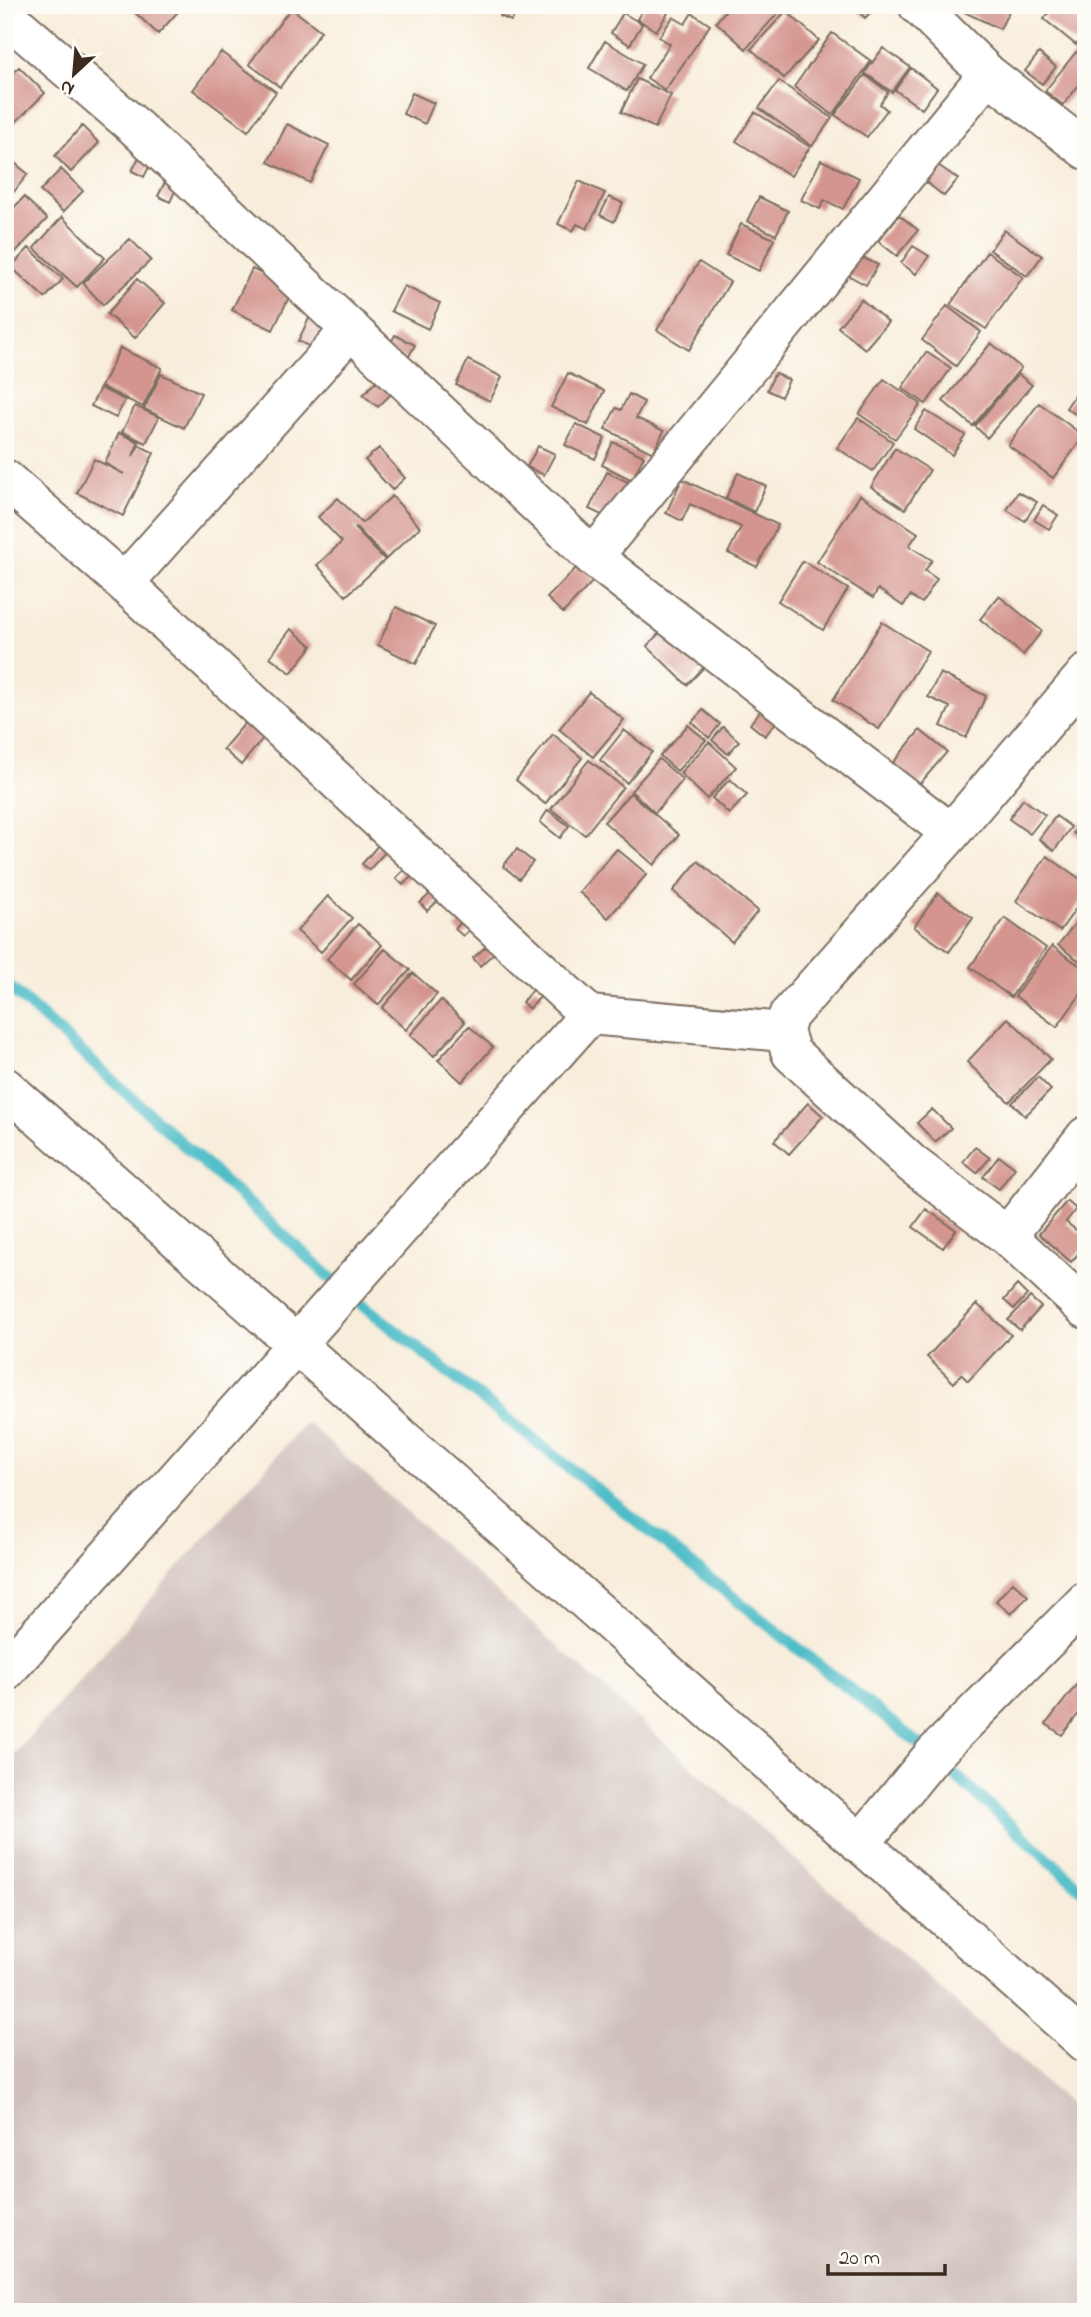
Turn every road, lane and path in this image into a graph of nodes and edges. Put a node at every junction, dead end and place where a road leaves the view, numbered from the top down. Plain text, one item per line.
1 (922, 7) edge
2 (5, 15) edge
3 (988, 74) junction
4 (1086, 150) edge
5 (351, 329) junction
6 (5, 479) edge
7 (593, 557) junction
8 (124, 583) junction
9 (1086, 674) edge
10 (951, 833) junction
11 (589, 1015) junction
12 (785, 1032) junction
13 (5, 1087) edge
14 (1086, 1136) edge
15 (1007, 1236) junction
16 (1086, 1309) edge
17 (297, 1345) junction
18 (1086, 1601) edge
19 (5, 1672) edge
20 (860, 1844) junction
21 (1086, 2043) edge

1 - 3 street
2 - 5 street
3 - 4 street
3 - 7 street
5 - 7 street
5 - 8 street
6 - 8 street
7 - 10 street
8 - 11 street
9 - 10 street
10 - 12 street
11 - 12 street
11 - 17 street
12 - 15 street
13 - 17 street
14 - 15 street
15 - 16 street
17 - 19 street
17 - 20 street
18 - 20 street
20 - 21 street

